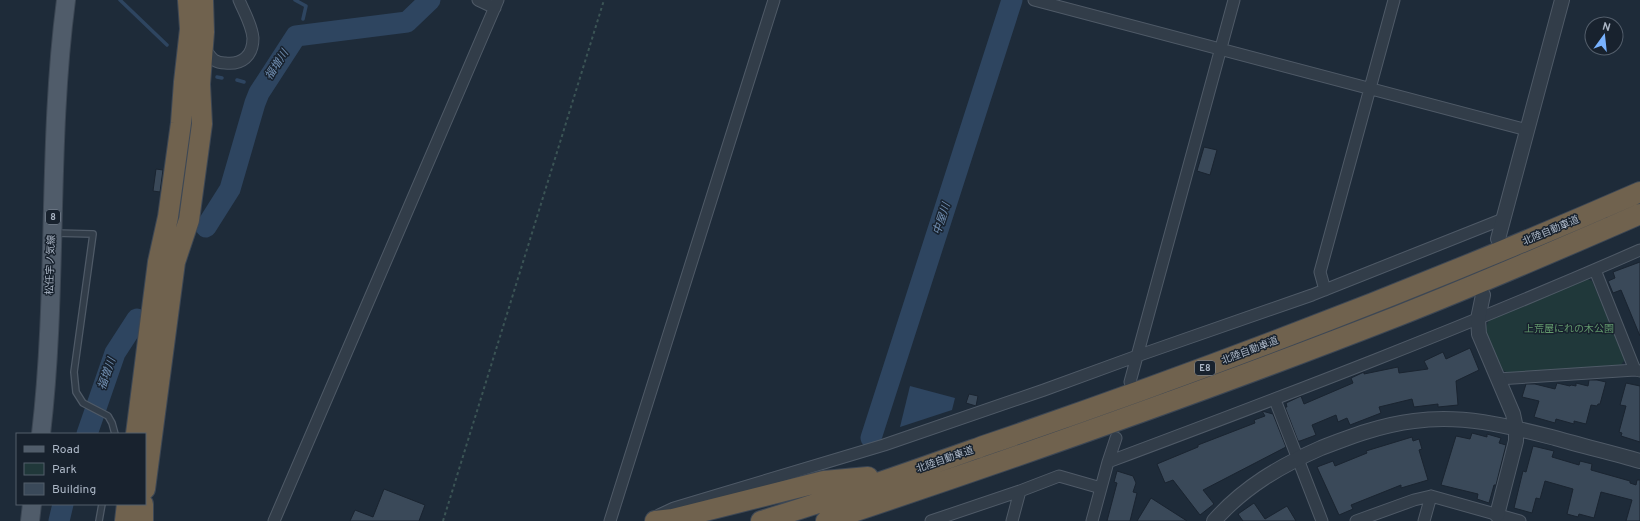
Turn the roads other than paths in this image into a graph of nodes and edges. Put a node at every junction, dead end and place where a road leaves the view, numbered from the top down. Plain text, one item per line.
1 (66, 0) edge
2 (188, 0) edge
3 (203, 0) edge
4 (239, 0) edge
5 (478, 0) edge
6 (774, 0) edge
7 (1034, 0) edge
8 (1234, 0) edge
9 (1394, 0) edge
10 (1562, 0) edge
11 (497, 4) edge
12 (204, 48) junction
13 (1221, 50) junction
14 (192, 83) junction
15 (1371, 88) junction
16 (1527, 130) junction
17 (1640, 192) edge
18 (1640, 214) edge
19 (1503, 219) junction
20 (52, 233) junction
21 (1498, 239) dead end
22 (1640, 250) edge
23 (166, 262) junction
24 (1595, 270) junction
25 (1325, 290) junction
26 (1483, 295) dead end
27 (1478, 319) junction
28 (1137, 356) junction
29 (1638, 370) edge
30 (1498, 379) junction
31 (1130, 382) dead end
32 (1275, 400) junction
33 (1516, 428) junction
34 (41, 433) edge
35 (115, 433) edge
36 (136, 433) edge
37 (1116, 438) dead end
38 (1298, 458) junction
39 (1640, 461) edge
40 (1108, 462) junction
41 (906, 474) junction
42 (146, 478) edge
43 (1101, 488) junction
44 (1020, 491) junction
45 (1431, 496) junction
46 (32, 505) edge
47 (102, 505) edge
48 (127, 505) edge
49 (143, 505) edge
50 (1496, 518) edge
51 (1362, 520) edge
52 (30, 521) edge
53 (99, 521) edge
54 (125, 521) edge
55 (143, 521) edge
56 (274, 521) edge
57 (610, 521) edge
58 (646, 521) edge
59 (655, 521) edge
60 (761, 521) edge
61 (826, 521) edge
62 (932, 521) edge
63 (1012, 521) edge
64 (1092, 521) edge
65 (1214, 521) edge
66 (1322, 521) edge
67 (1424, 521) edge
68 (1520, 521) edge

1 - 20 main road, 松任宇ノ気線 / 8
2 - 14 highway
3 - 12 highway
4 - 12 street
5 - 11 street
6 - 57 street
7 - 13 street
8 - 13 street
9 - 15 street
10 - 16 street
11 - 56 street
12 - 14 highway
13 - 15 street
13 - 28 street
14 - 23 highway
15 - 16 street
15 - 25 street
16 - 19 street
17 - 41 highway, 北陸自動車道 / E8
18 - 61 highway, 北陸自動車道 / E8
19 - 21 street
19 - 25 street
20 - 34 main road, 松任宇ノ気線 / 8
20 - 35 lane
22 - 24 street
23 - 36 highway
23 - 42 highway
24 - 27 street
24 - 29 street
25 - 28 street
26 - 27 street
27 - 30 street
27 - 32 street
28 - 31 street
28 - 58 street
29 - 30 street
30 - 33 street
32 - 38 street
32 - 40 street
33 - 38 street
33 - 39 street
33 - 50 street
37 - 40 street
38 - 65 street
38 - 66 street
40 - 43 street
41 - 59 highway
41 - 60 highway, 北陸自動車道 / E8
43 - 44 street
43 - 64 street
44 - 62 street
44 - 63 street
45 - 50 street
45 - 51 street
45 - 67 street
46 - 52 main road
47 - 53 lane
48 - 54 highway
49 - 55 highway
50 - 68 street

